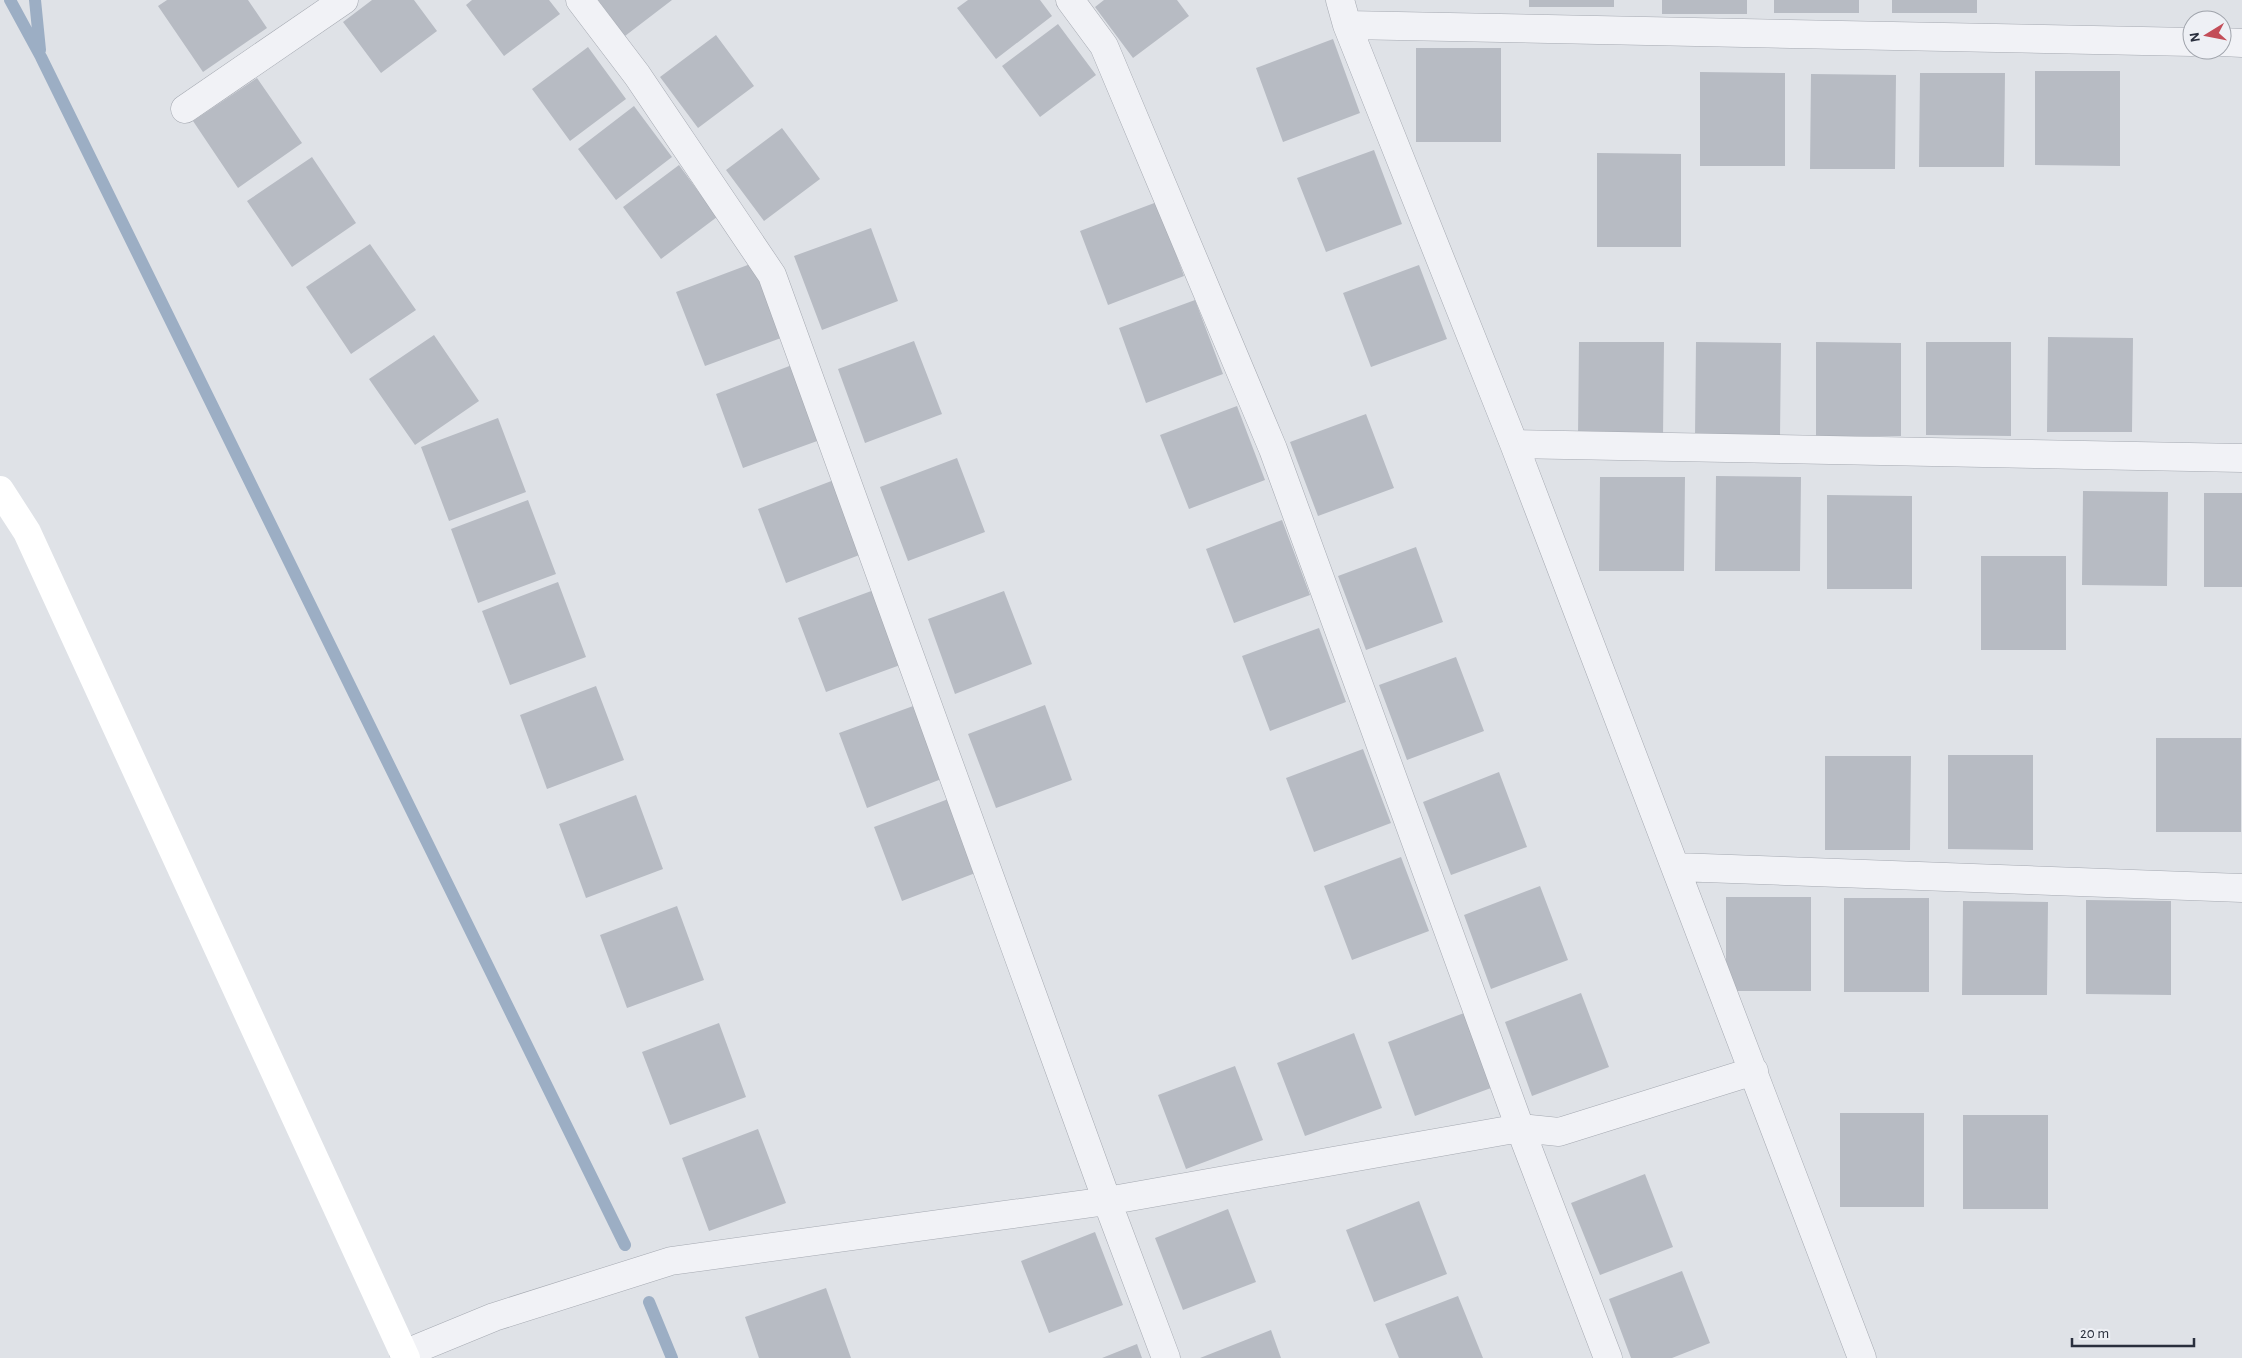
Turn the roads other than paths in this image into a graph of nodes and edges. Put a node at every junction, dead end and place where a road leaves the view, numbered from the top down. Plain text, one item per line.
1 (344, 0) edge
2 (580, 0) edge
3 (1070, 0) edge
4 (1343, 12) edge
5 (2182, 42) edge
6 (185, 110) dead end
7 (1514, 444) junction
8 (2242, 458) edge
9 (0, 490) edge
10 (1676, 867) junction
11 (2242, 888) edge
12 (1754, 1071) junction
13 (1520, 1128) junction
14 (1107, 1201) junction
15 (405, 1356) edge
16 (1166, 1358) edge
17 (1608, 1358) edge
18 (1862, 1358) edge

1 - 6 street
2 - 14 street
3 - 13 street
4 - 5 street
4 - 7 street
7 - 8 street
7 - 10 street
9 - 15 main road
10 - 11 street
10 - 12 street
12 - 13 street
12 - 18 street
13 - 14 street
13 - 17 street
14 - 15 street
14 - 16 street

